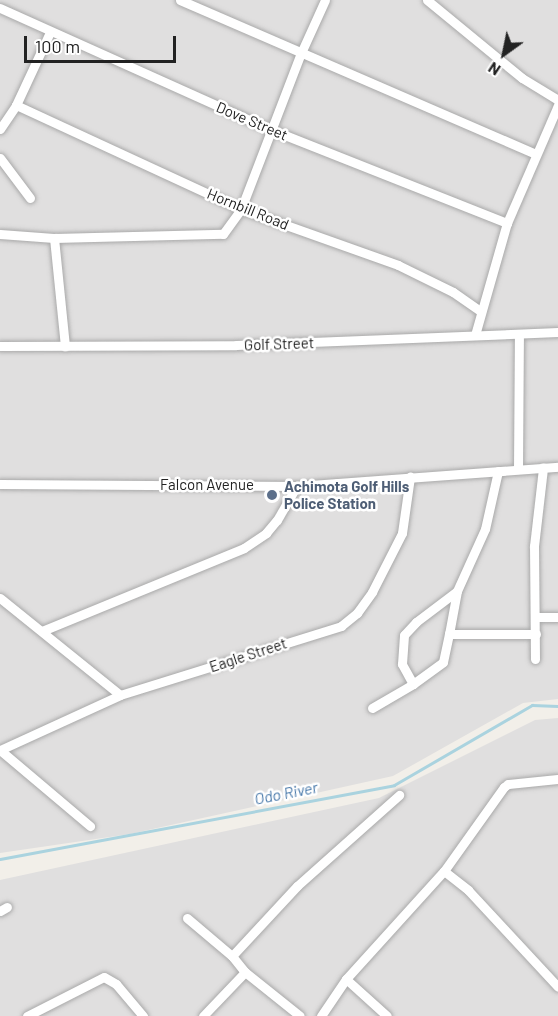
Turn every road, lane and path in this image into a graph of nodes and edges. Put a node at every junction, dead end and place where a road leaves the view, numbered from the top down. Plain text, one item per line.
1 (180, 0) edge
2 (325, 0) edge
3 (427, 0) edge
4 (0, 8) edge
5 (50, 32) junction
6 (301, 52) junction
7 (558, 103) edge
8 (16, 105) junction
9 (0, 129) edge
10 (272, 130) junction
11 (536, 154) junction
12 (0, 158) edge
13 (30, 198) dead end
14 (241, 209) junction
15 (507, 223) junction
16 (0, 234) edge
17 (54, 238) junction
18 (480, 311) junction
19 (558, 333) edge
20 (475, 335) junction
21 (519, 335) junction
22 (0, 346) edge
23 (65, 346) junction
24 (558, 467) edge
25 (543, 468) junction
26 (518, 469) junction
27 (498, 471) junction
28 (410, 477) junction
29 (0, 484) edge
30 (297, 486) junction
31 (457, 591) junction
32 (0, 598) edge
33 (536, 617) junction
34 (558, 617) edge
35 (42, 631) junction
36 (449, 634) junction
37 (536, 634) junction
38 (535, 659) dead end
39 (413, 684) junction
40 (120, 696) junction
41 (372, 708) dead end
42 (0, 750) edge
43 (558, 779) edge
44 (399, 795) dead end
45 (90, 826) dead end
46 (444, 871) junction
47 (187, 918) dead end
48 (232, 956) junction
49 (245, 972) junction
50 (346, 979) junction
51 (558, 987) edge
52 (27, 1016) edge
53 (143, 1016) edge
54 (203, 1016) edge
55 (300, 1016) edge
56 (321, 1016) edge
57 (387, 1016) edge

1 - 6 street
2 - 6 street
3 - 7 street
4 - 5 street, Dove Street
5 - 8 street
5 - 10 street, Dove Street
6 - 10 street
6 - 11 street
7 - 11 street
8 - 9 street
8 - 14 street, Hornbill Road
10 - 14 street
10 - 15 street, Dove Street
11 - 15 street
12 - 13 street
14 - 17 street
14 - 18 street, Hornbill Road
15 - 18 street
16 - 17 street
17 - 23 street
18 - 20 street
19 - 21 street, Golf Street
20 - 21 street, Golf Street
20 - 23 street, Golf Street
21 - 26 street
22 - 23 street, Golf Street
24 - 25 street, Falcon Avenue
25 - 26 street, Falcon Avenue
25 - 33 street
26 - 27 street, Falcon Avenue
27 - 28 street, Falcon Avenue
27 - 31 street
28 - 30 street, Falcon Avenue
28 - 40 street, Eagle Street
29 - 30 street, Falcon Avenue
30 - 35 street
31 - 36 street
31 - 39 street
32 - 35 street
33 - 34 street
33 - 37 street
35 - 40 street
36 - 37 street
36 - 39 street
37 - 38 street
39 - 41 street
40 - 42 street, Eagle Street
42 - 45 street
43 - 46 street
44 - 48 street
46 - 50 street
46 - 51 street
47 - 48 street
48 - 49 street
49 - 54 street
49 - 55 street
50 - 56 street
50 - 57 street
52 - 53 street

